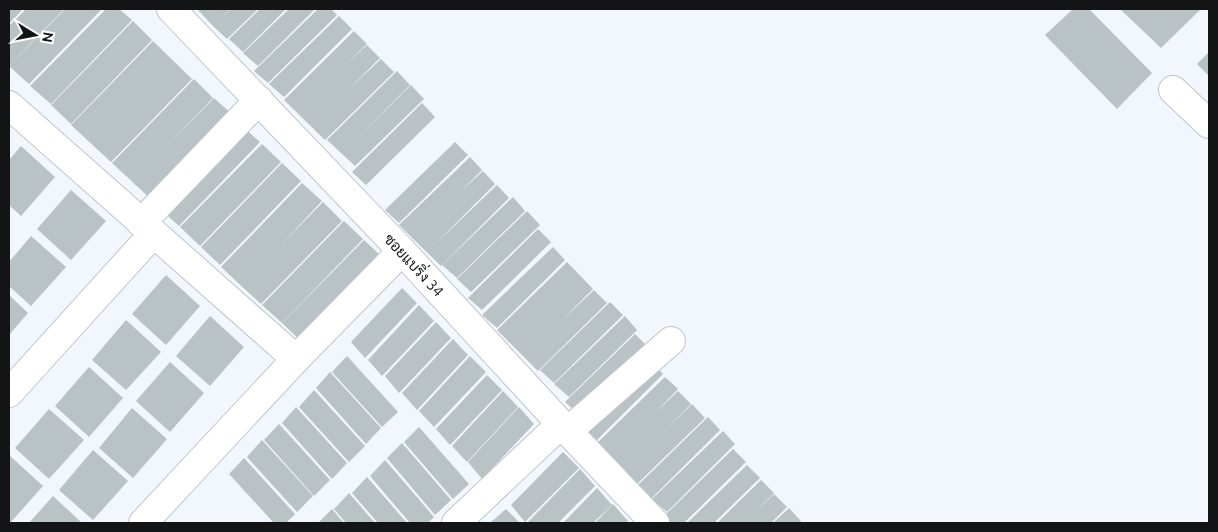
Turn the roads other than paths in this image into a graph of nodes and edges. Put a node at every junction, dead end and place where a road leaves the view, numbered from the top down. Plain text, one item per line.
1 (171, 9) edge
2 (1173, 90) dead end
3 (258, 100) junction
4 (9, 105) edge
5 (1209, 124) edge
6 (147, 229) junction
7 (402, 251) junction
8 (670, 341) dead end
9 (296, 359) junction
10 (9, 393) edge
11 (564, 428) junction
12 (143, 523) edge
13 (456, 523) edge
14 (655, 523) edge

1 - 3 street, ซอยแบริ่ง 34
2 - 5 street
3 - 6 street
3 - 7 street, ซอยแบริ่ง 34
4 - 6 street
6 - 9 street
6 - 10 street
7 - 9 street
7 - 11 street, ซอยแบริ่ง 34
8 - 11 street
9 - 12 street
11 - 13 street
11 - 14 street, ซอยแบริ่ง 34

